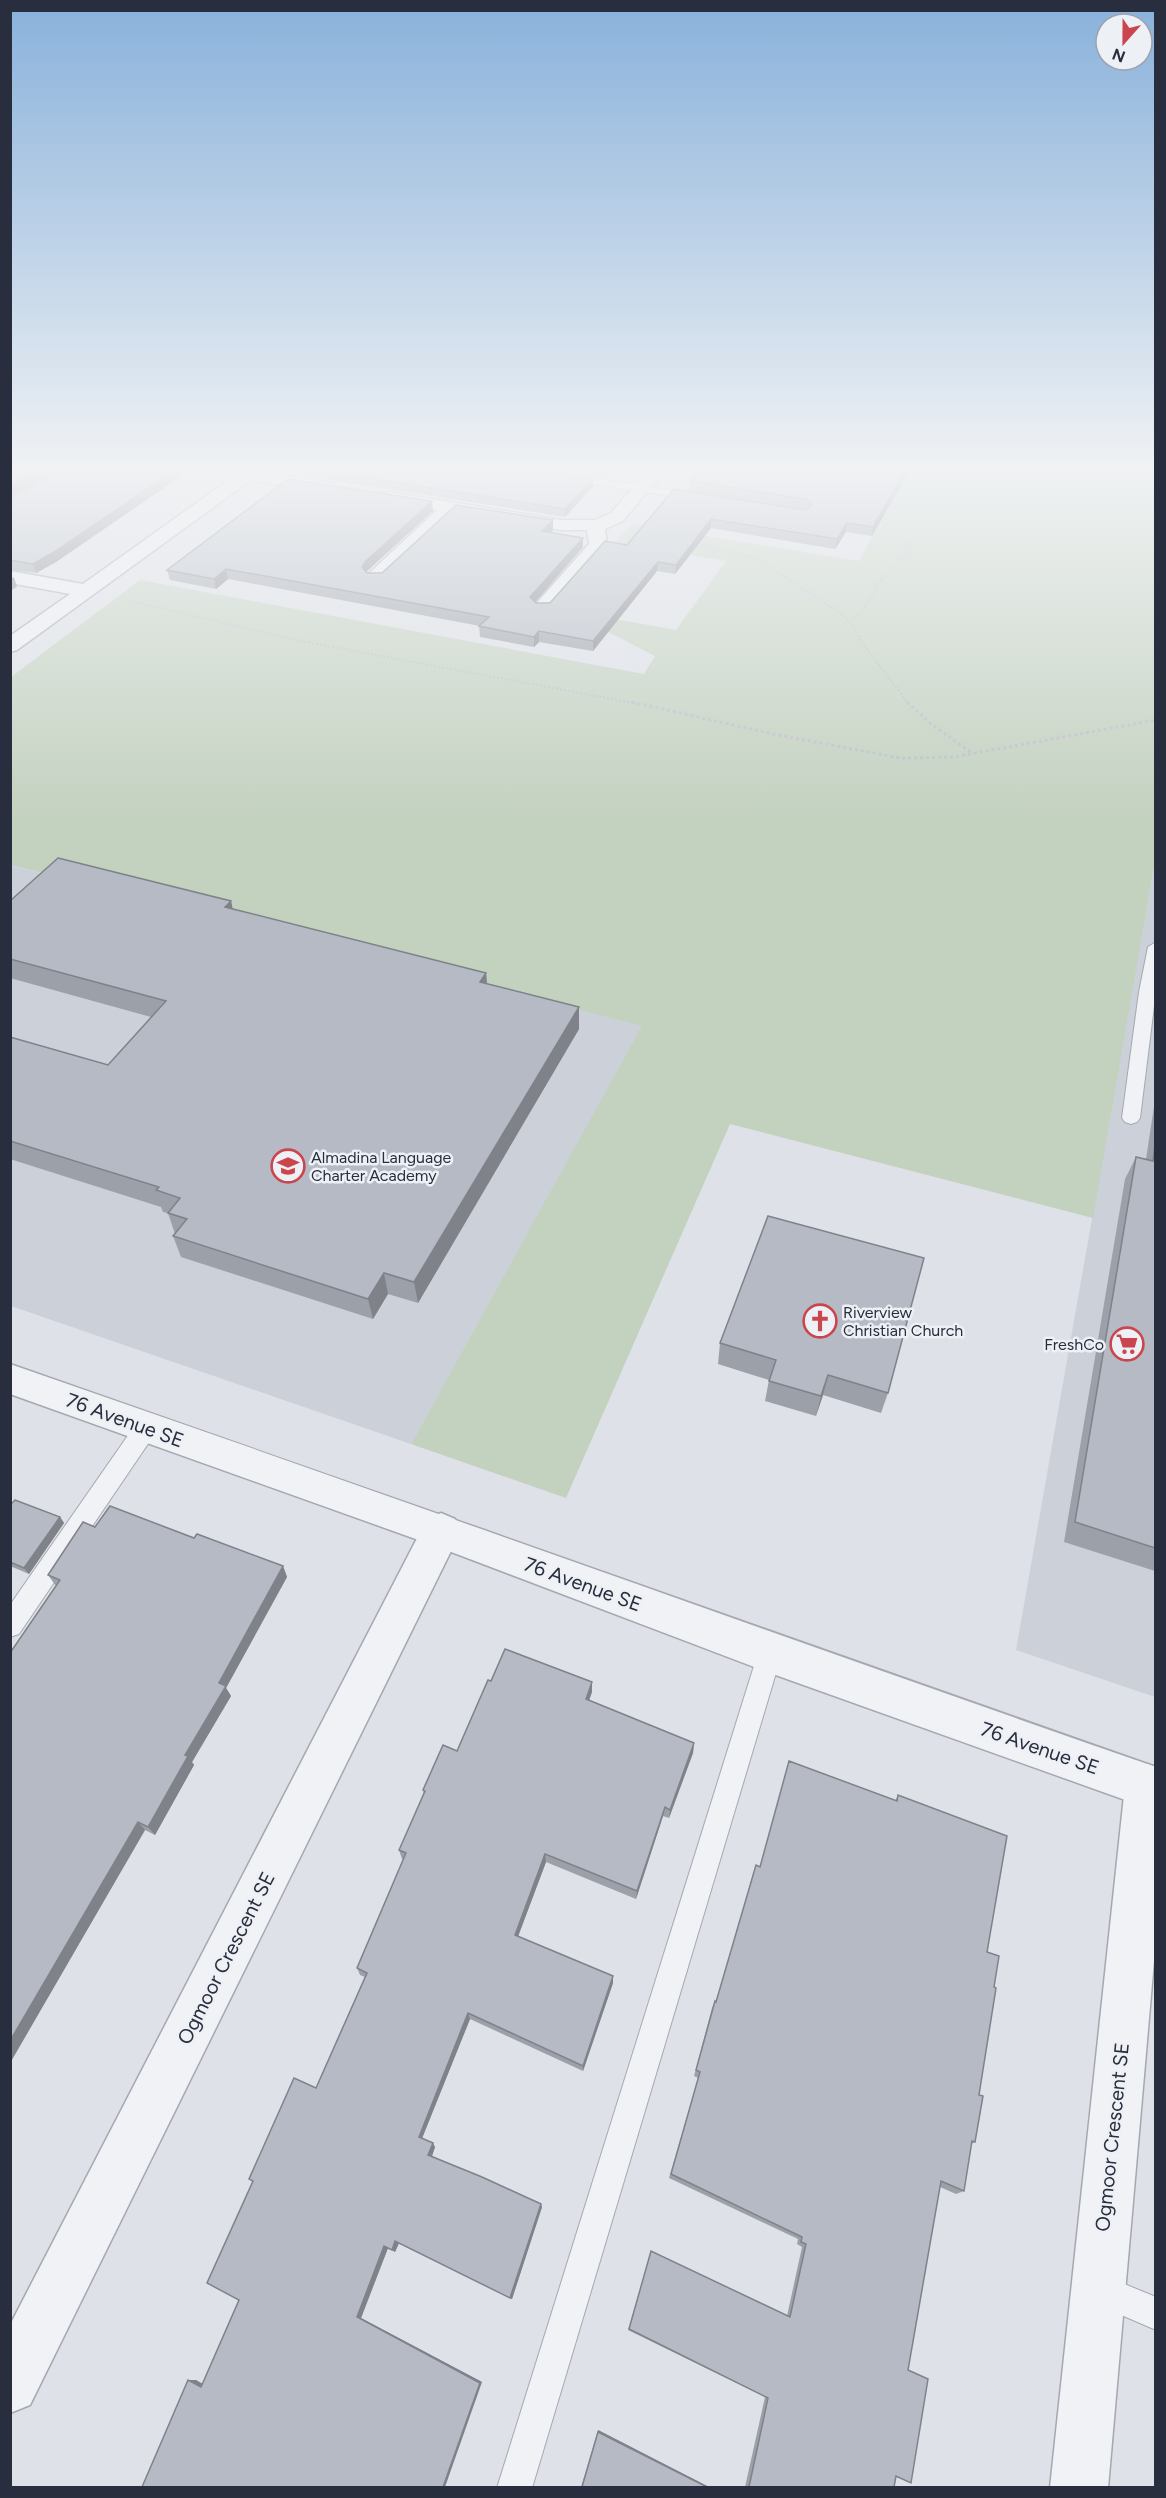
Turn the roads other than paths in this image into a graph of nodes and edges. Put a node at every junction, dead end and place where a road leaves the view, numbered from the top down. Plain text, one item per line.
1 (74, 589) edge
2 (90, 589) edge
3 (560, 589) edge
4 (87, 591) junction
5 (543, 608) edge
6 (10, 646) edge
7 (1155, 947) edge
8 (1131, 1118) dead end
9 (10, 1379) edge
10 (146, 1428) junction
11 (441, 1531) junction
12 (10, 1626) edge
13 (770, 1653) junction
14 (1151, 1788) edge
15 (1097, 2288) junction
16 (1155, 2314) edge
17 (10, 2385) edge
18 (514, 2487) edge
19 (1079, 2487) edge

1 - 4 street
2 - 4 street
3 - 5 street
4 - 6 street
7 - 8 lane
9 - 10 street, 76 Avenue SE
10 - 11 street, 76 Avenue SE
10 - 12 lane
11 - 13 street, 76 Avenue SE
11 - 17 street, Ogmoor Crescent SE
13 - 14 street, 76 Avenue SE
13 - 18 lane
14 - 15 street, Ogmoor Crescent SE
15 - 16 lane
15 - 19 street, Ogmoor Crescent SE

